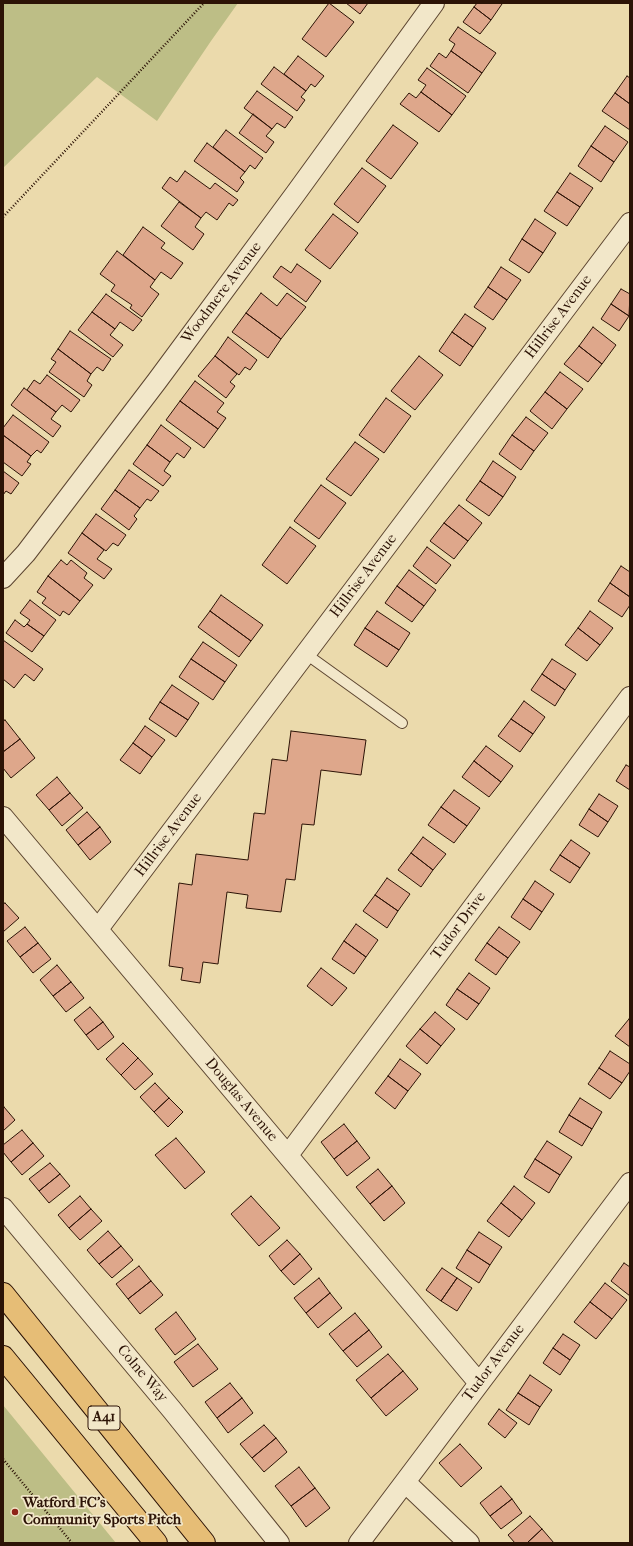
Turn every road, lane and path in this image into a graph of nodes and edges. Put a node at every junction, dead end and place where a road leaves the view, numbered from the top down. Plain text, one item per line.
1 (204, 3) edge
2 (434, 3) edge
3 (3, 217) edge
4 (630, 223) edge
5 (3, 578) edge
6 (306, 654) junction
7 (630, 697) edge
8 (402, 723) dead end
9 (3, 817) edge
10 (98, 929) junction
11 (288, 1155) junction
12 (630, 1183) edge
13 (3, 1208) edge
14 (3, 1294) edge
15 (3, 1357) edge
16 (479, 1384) junction
17 (3, 1459) edge
18 (405, 1482) junction
19 (72, 1543) edge
20 (156, 1543) edge
21 (204, 1543) edge
22 (279, 1543) edge
23 (359, 1543) edge
24 (469, 1543) edge

1 - 3 path
2 - 5 street, Woodmere Avenue
4 - 6 street, Hillrise Avenue
6 - 8 lane
6 - 10 street, Hillrise Avenue
7 - 11 street, Tudor Drive
9 - 10 street, Douglas Avenue
10 - 11 street, Douglas Avenue
11 - 16 street, Douglas Avenue
12 - 16 street, Tudor Avenue
13 - 22 street, Colne Way
14 - 21 highway, A41
15 - 20 highway, A41
16 - 18 street, Tudor Avenue
17 - 19 path
18 - 23 street, Tudor Avenue
18 - 24 street

